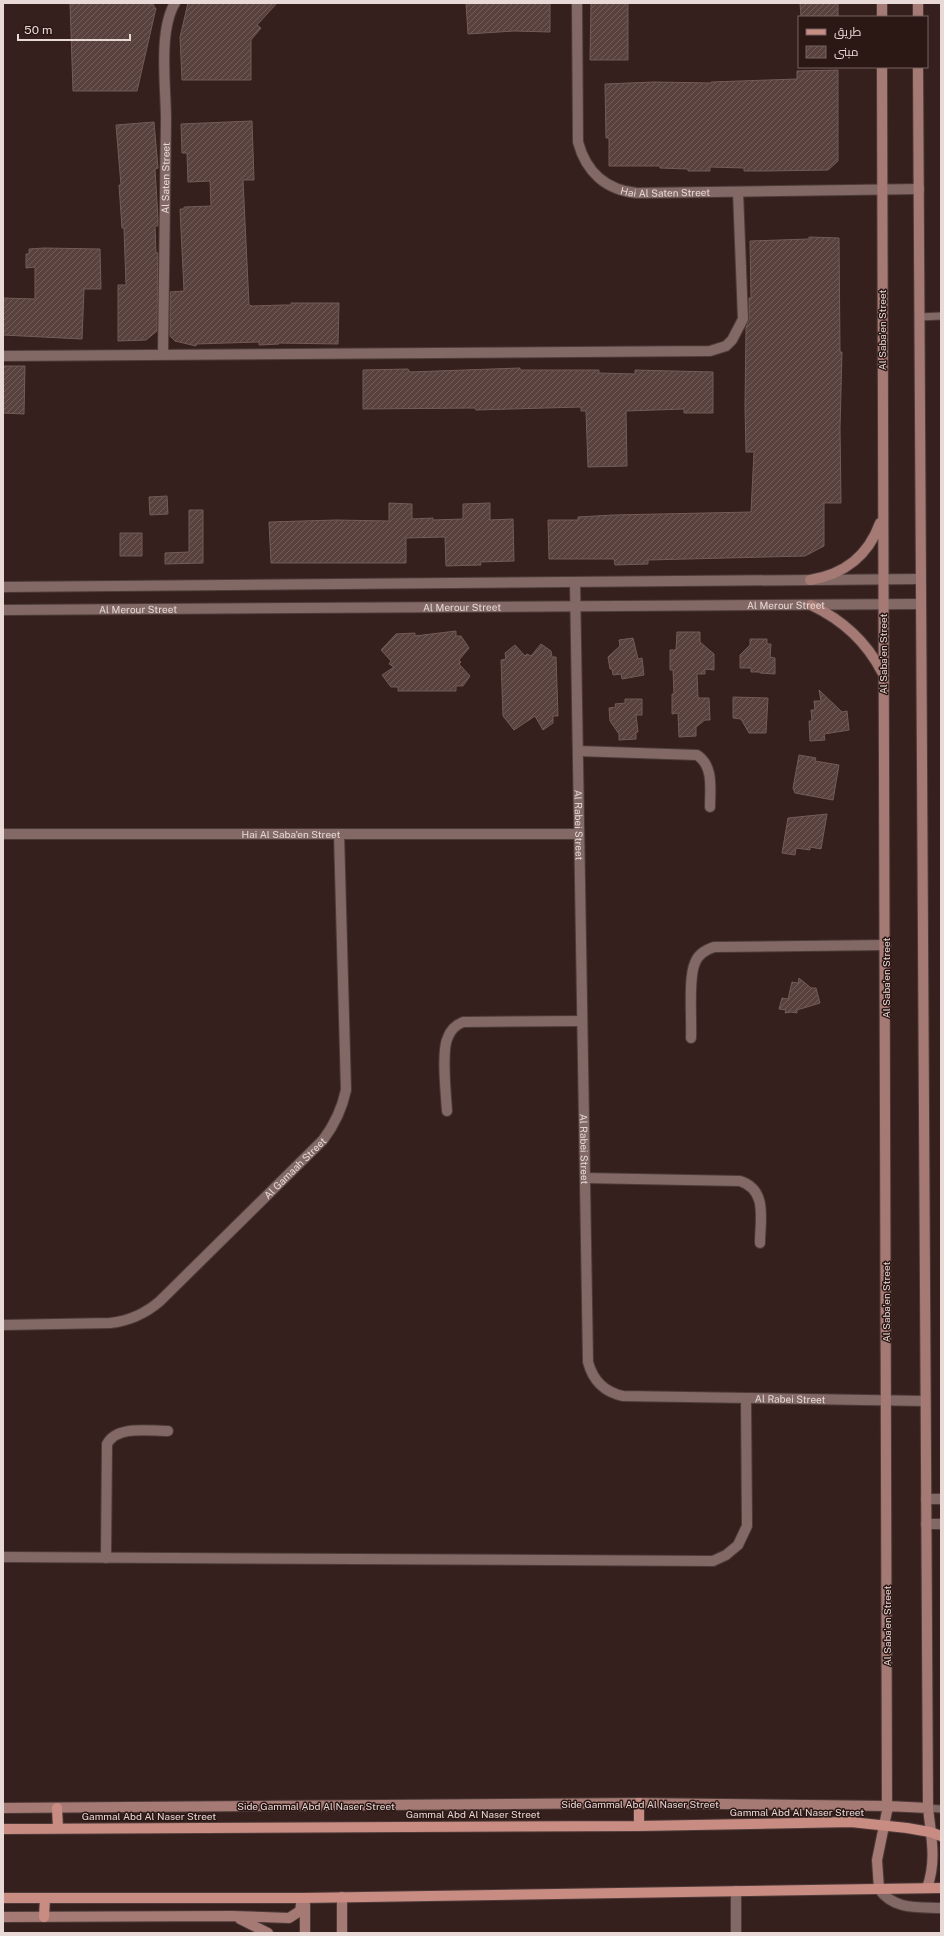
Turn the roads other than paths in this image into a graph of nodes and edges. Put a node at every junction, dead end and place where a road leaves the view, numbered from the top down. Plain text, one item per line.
1 (175, 3) edge
2 (577, 3) edge
3 (882, 3) edge
4 (918, 3) edge
5 (882, 16) edge
6 (918, 16) edge
7 (882, 68) edge
8 (918, 68) edge
9 (882, 189) junction
10 (919, 189) junction
11 (738, 192) junction
12 (941, 316) edge
13 (919, 317) junction
14 (163, 354) junction
15 (3, 356) edge
16 (883, 511) junction
17 (883, 579) junction
18 (920, 579) junction
19 (810, 580) junction
20 (575, 582) junction
21 (3, 587) edge
22 (883, 604) junction
23 (920, 604) junction
24 (811, 605) junction
25 (576, 606) junction
26 (3, 610) edge
27 (883, 673) junction
28 (578, 751) junction
29 (710, 807) dead end
30 (3, 834) edge
31 (339, 834) junction
32 (579, 834) junction
33 (886, 945) junction
34 (582, 1021) junction
35 (692, 1038) dead end
36 (447, 1111) dead end
37 (585, 1178) junction
38 (760, 1243) dead end
39 (3, 1325) edge
40 (746, 1398) junction
41 (886, 1401) junction
42 (925, 1401) junction
43 (168, 1430) dead end
44 (926, 1499) junction
45 (941, 1499) edge
46 (926, 1524) junction
47 (941, 1524) edge
48 (3, 1557) edge
49 (106, 1558) junction
50 (639, 1803) junction
51 (887, 1806) junction
52 (3, 1808) edge
53 (57, 1808) junction
54 (928, 1808) junction
55 (941, 1809) edge
56 (884, 1825) junction
57 (639, 1826) junction
58 (58, 1828) junction
59 (3, 1829) edge
60 (930, 1832) junction
61 (941, 1836) edge
62 (927, 1888) junction
63 (941, 1888) edge
64 (879, 1889) junction
65 (736, 1891) junction
66 (342, 1897) junction
67 (3, 1898) edge
68 (45, 1898) junction
69 (303, 1898) junction
70 (941, 1908) edge
71 (232, 1916) junction
72 (3, 1917) edge
73 (44, 1917) junction
74 (268, 1933) edge
75 (305, 1933) edge
76 (342, 1933) edge
77 (736, 1933) edge

1 - 14 street, Al Saten Street
2 - 11 street, Hai Al Saten Street
3 - 5 main road
4 - 6 main road
7 - 9 main road, Al Saba'en Street
8 - 10 main road
9 - 10 street, Hai Al Saten Street
9 - 11 street, Hai Al Saten Street
9 - 16 main road, Al Saba'en Street
10 - 13 main road
11 - 14 street
12 - 13 lane
13 - 18 main road
14 - 15 street
16 - 17 main road, Al Saba'en Street
16 - 19 main road
17 - 18 street
17 - 19 street
17 - 22 main road, Al Saba'en Street
18 - 23 main road
19 - 20 street
20 - 21 street
20 - 25 street, Al Rabei Street
22 - 23 street, Al Merour Street
22 - 24 street, Al Merour Street
22 - 27 main road, Al Saba'en Street
23 - 42 main road
24 - 25 street, Al Merour Street
24 - 27 main road
25 - 26 street, Al Merour Street
25 - 28 street, Al Rabei Street
27 - 33 main road, Al Saba'en Street
28 - 29 street
28 - 32 street, Al Rabei Street
30 - 31 street, Hai Al Saba'en Street
31 - 32 street, Hai Al Saba'en Street
31 - 39 street, Al Gamaah Street
32 - 34 street, Al Rabei Street
33 - 35 street
33 - 41 main road, Al Saba'en Street
34 - 36 street
34 - 37 street, Al Rabei Street
37 - 38 street
37 - 40 street, Al Rabei Street
40 - 41 street, Al Rabei Street
40 - 49 street
41 - 42 street, Al Rabei Street
41 - 51 main road, Al Saba'en Street
42 - 44 main road
43 - 49 street
44 - 45 street
44 - 46 main road
46 - 47 street
46 - 54 main road
48 - 49 street
50 - 51 main road, Side Gammal Abd Al Naser Street
50 - 53 main road, Side Gammal Abd Al Naser Street
50 - 57 main road
51 - 54 main road, Side Gammal Abd Al Naser Street
51 - 56 main road, Al Saba'en Street
52 - 53 main road, Side Gammal Abd Al Naser Street
53 - 58 main road
54 - 55 lane, Side Gammal Abd Al Naser Street
54 - 60 main road
56 - 57 main road, Gammal Abd Al Naser Street
56 - 60 main road, Gammal Abd Al Naser Street
56 - 64 main road, Al Saba'en Street
57 - 58 main road, Gammal Abd Al Naser Street
58 - 59 main road, Gammal Abd Al Naser Street
60 - 61 main road, Gammal Abd Al Naser Street
60 - 62 main road
62 - 63 main road
62 - 64 main road
64 - 65 main road
64 - 70 street
65 - 66 main road
65 - 77 street
66 - 69 main road
66 - 76 main road
67 - 68 main road
68 - 69 main road
68 - 73 main road
69 - 71 main road
69 - 75 main road
71 - 73 main road
71 - 74 main road
72 - 73 main road

